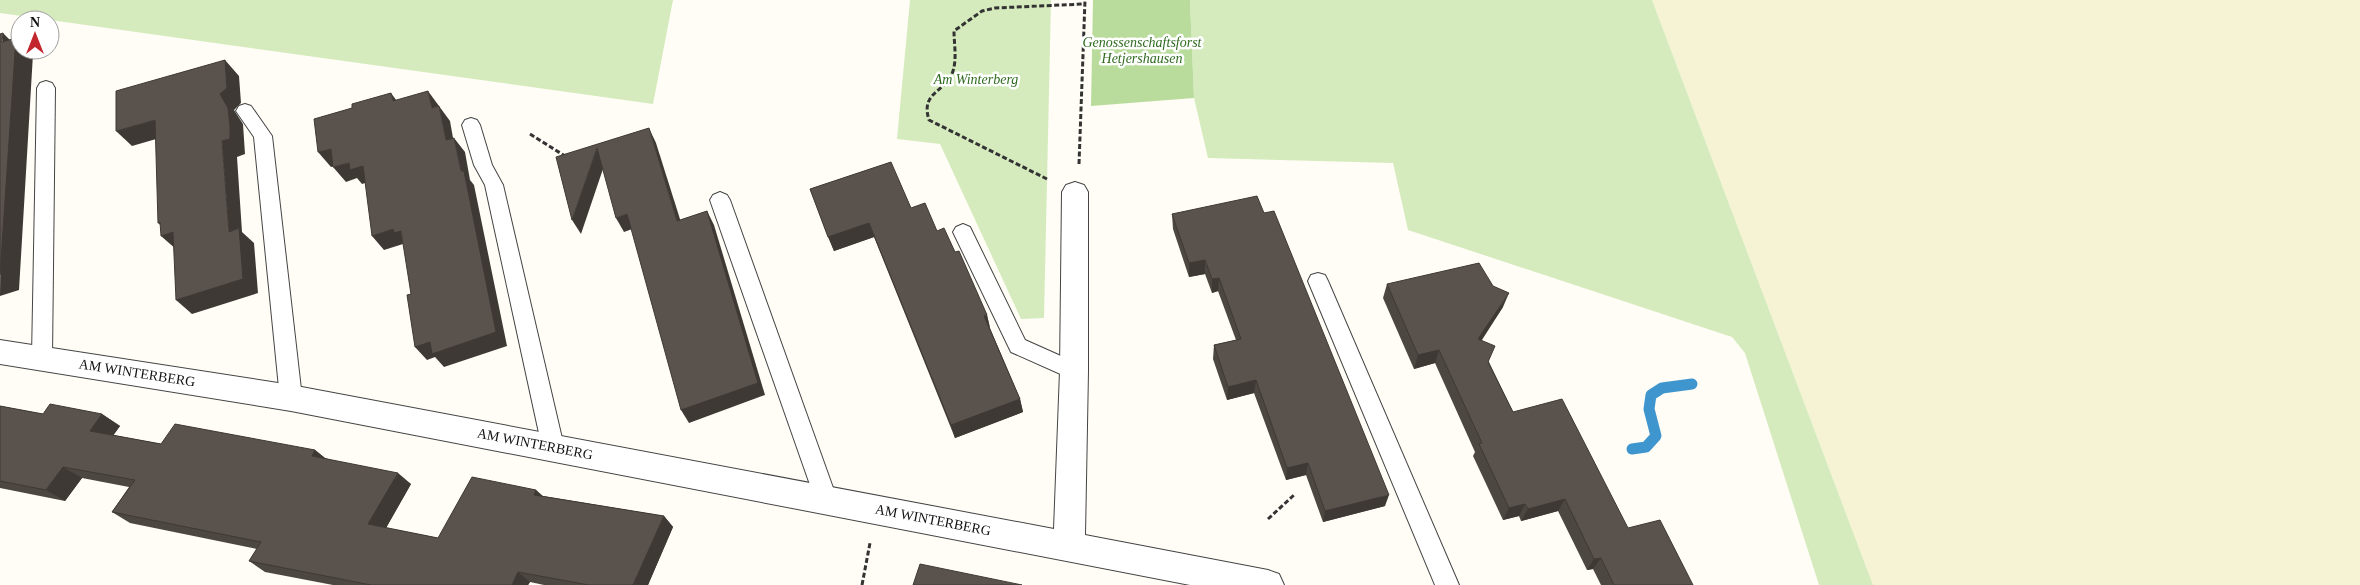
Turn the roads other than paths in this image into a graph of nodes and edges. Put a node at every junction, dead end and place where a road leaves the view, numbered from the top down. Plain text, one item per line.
1 (46, 88) dead end
2 (245, 111) dead end
3 (471, 125) dead end
4 (1075, 192) road end
5 (720, 200) dead end
6 (964, 232) dead end
7 (1318, 281) dead end
8 (0, 352) edge
9 (42, 357) junction
10 (1074, 371) junction
11 (291, 398) junction
12 (553, 447) junction
13 (826, 499) junction
14 (1069, 548) junction
15 (1268, 585) edge
16 (1447, 585) edge

1 - 9 lane
2 - 11 lane
3 - 12 lane
4 - 10 street
5 - 13 lane
6 - 10 lane
7 - 16 lane
8 - 9 street, AM WINTERBERG
9 - 11 street, AM WINTERBERG
10 - 14 street
11 - 12 street, AM WINTERBERG
12 - 13 street, AM WINTERBERG
13 - 14 street, AM WINTERBERG
14 - 15 street, AM WINTERBERG

